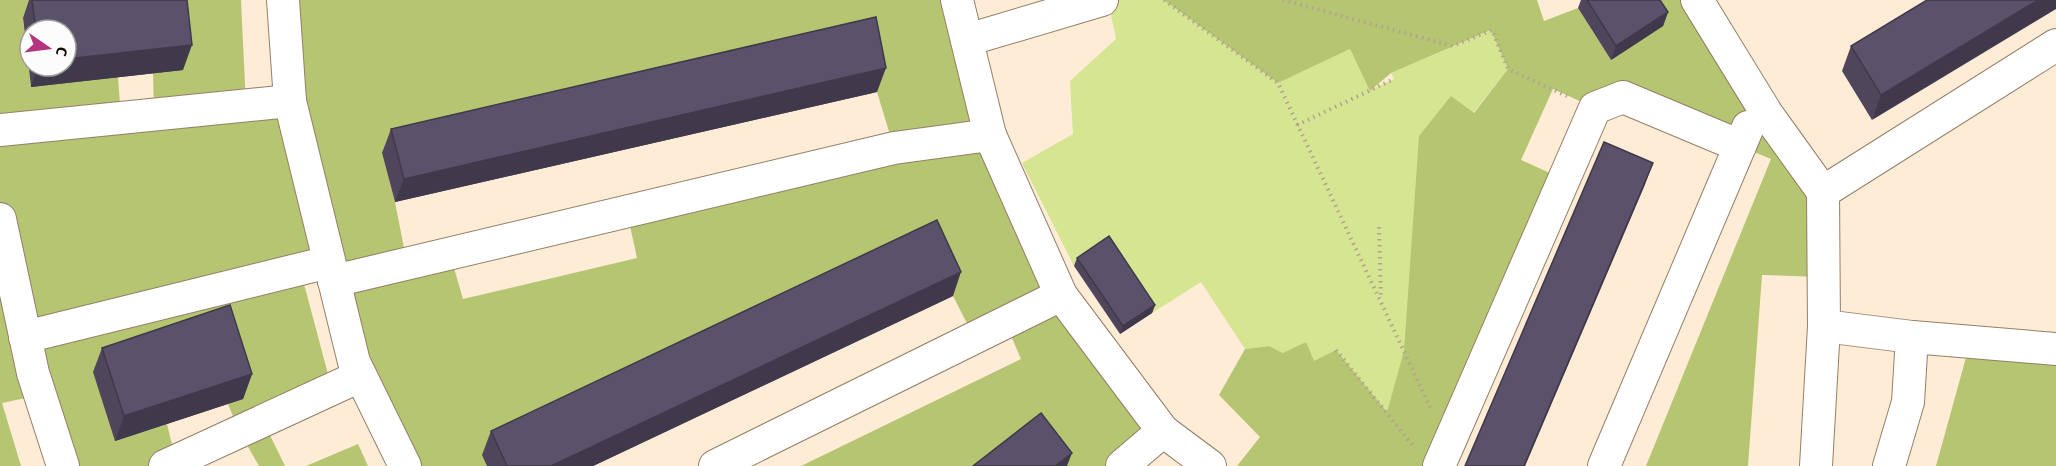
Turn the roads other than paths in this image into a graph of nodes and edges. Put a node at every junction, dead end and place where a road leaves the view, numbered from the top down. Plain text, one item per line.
1 (283, 0) edge
2 (957, 0) edge
3 (1101, 0) edge
4 (1697, 0) edge
5 (967, 40) junction
6 (2056, 45) edge
7 (290, 101) junction
8 (1759, 101) junction
9 (0, 130) edge
10 (990, 135) junction
11 (1740, 146) junction
12 (1823, 192) junction
13 (0, 219) edge
14 (331, 271) junction
15 (1061, 295) junction
16 (1824, 326) junction
17 (1912, 336) junction
18 (26, 337) junction
19 (2056, 349) edge
20 (360, 376) junction
21 (1163, 431) junction
22 (1434, 453) edge
23 (63, 466) edge
24 (165, 466) edge
25 (405, 466) edge
26 (715, 466) edge
27 (1122, 466) edge
28 (1210, 466) edge
29 (1604, 466) edge
30 (1816, 466) edge
31 (1888, 466) edge

1 - 7 lane
2 - 5 lane
3 - 5 lane
4 - 8 lane
5 - 10 lane
6 - 12 lane
7 - 9 lane
7 - 14 lane
8 - 11 lane
8 - 12 lane
10 - 14 lane
10 - 15 lane
11 - 22 lane
11 - 29 lane
12 - 16 lane
13 - 18 lane
14 - 18 lane
14 - 20 lane
15 - 21 lane
15 - 26 lane
16 - 17 lane
16 - 30 lane
17 - 19 lane
17 - 31 lane
18 - 23 lane
20 - 24 lane
20 - 25 lane
21 - 27 lane
21 - 28 lane

